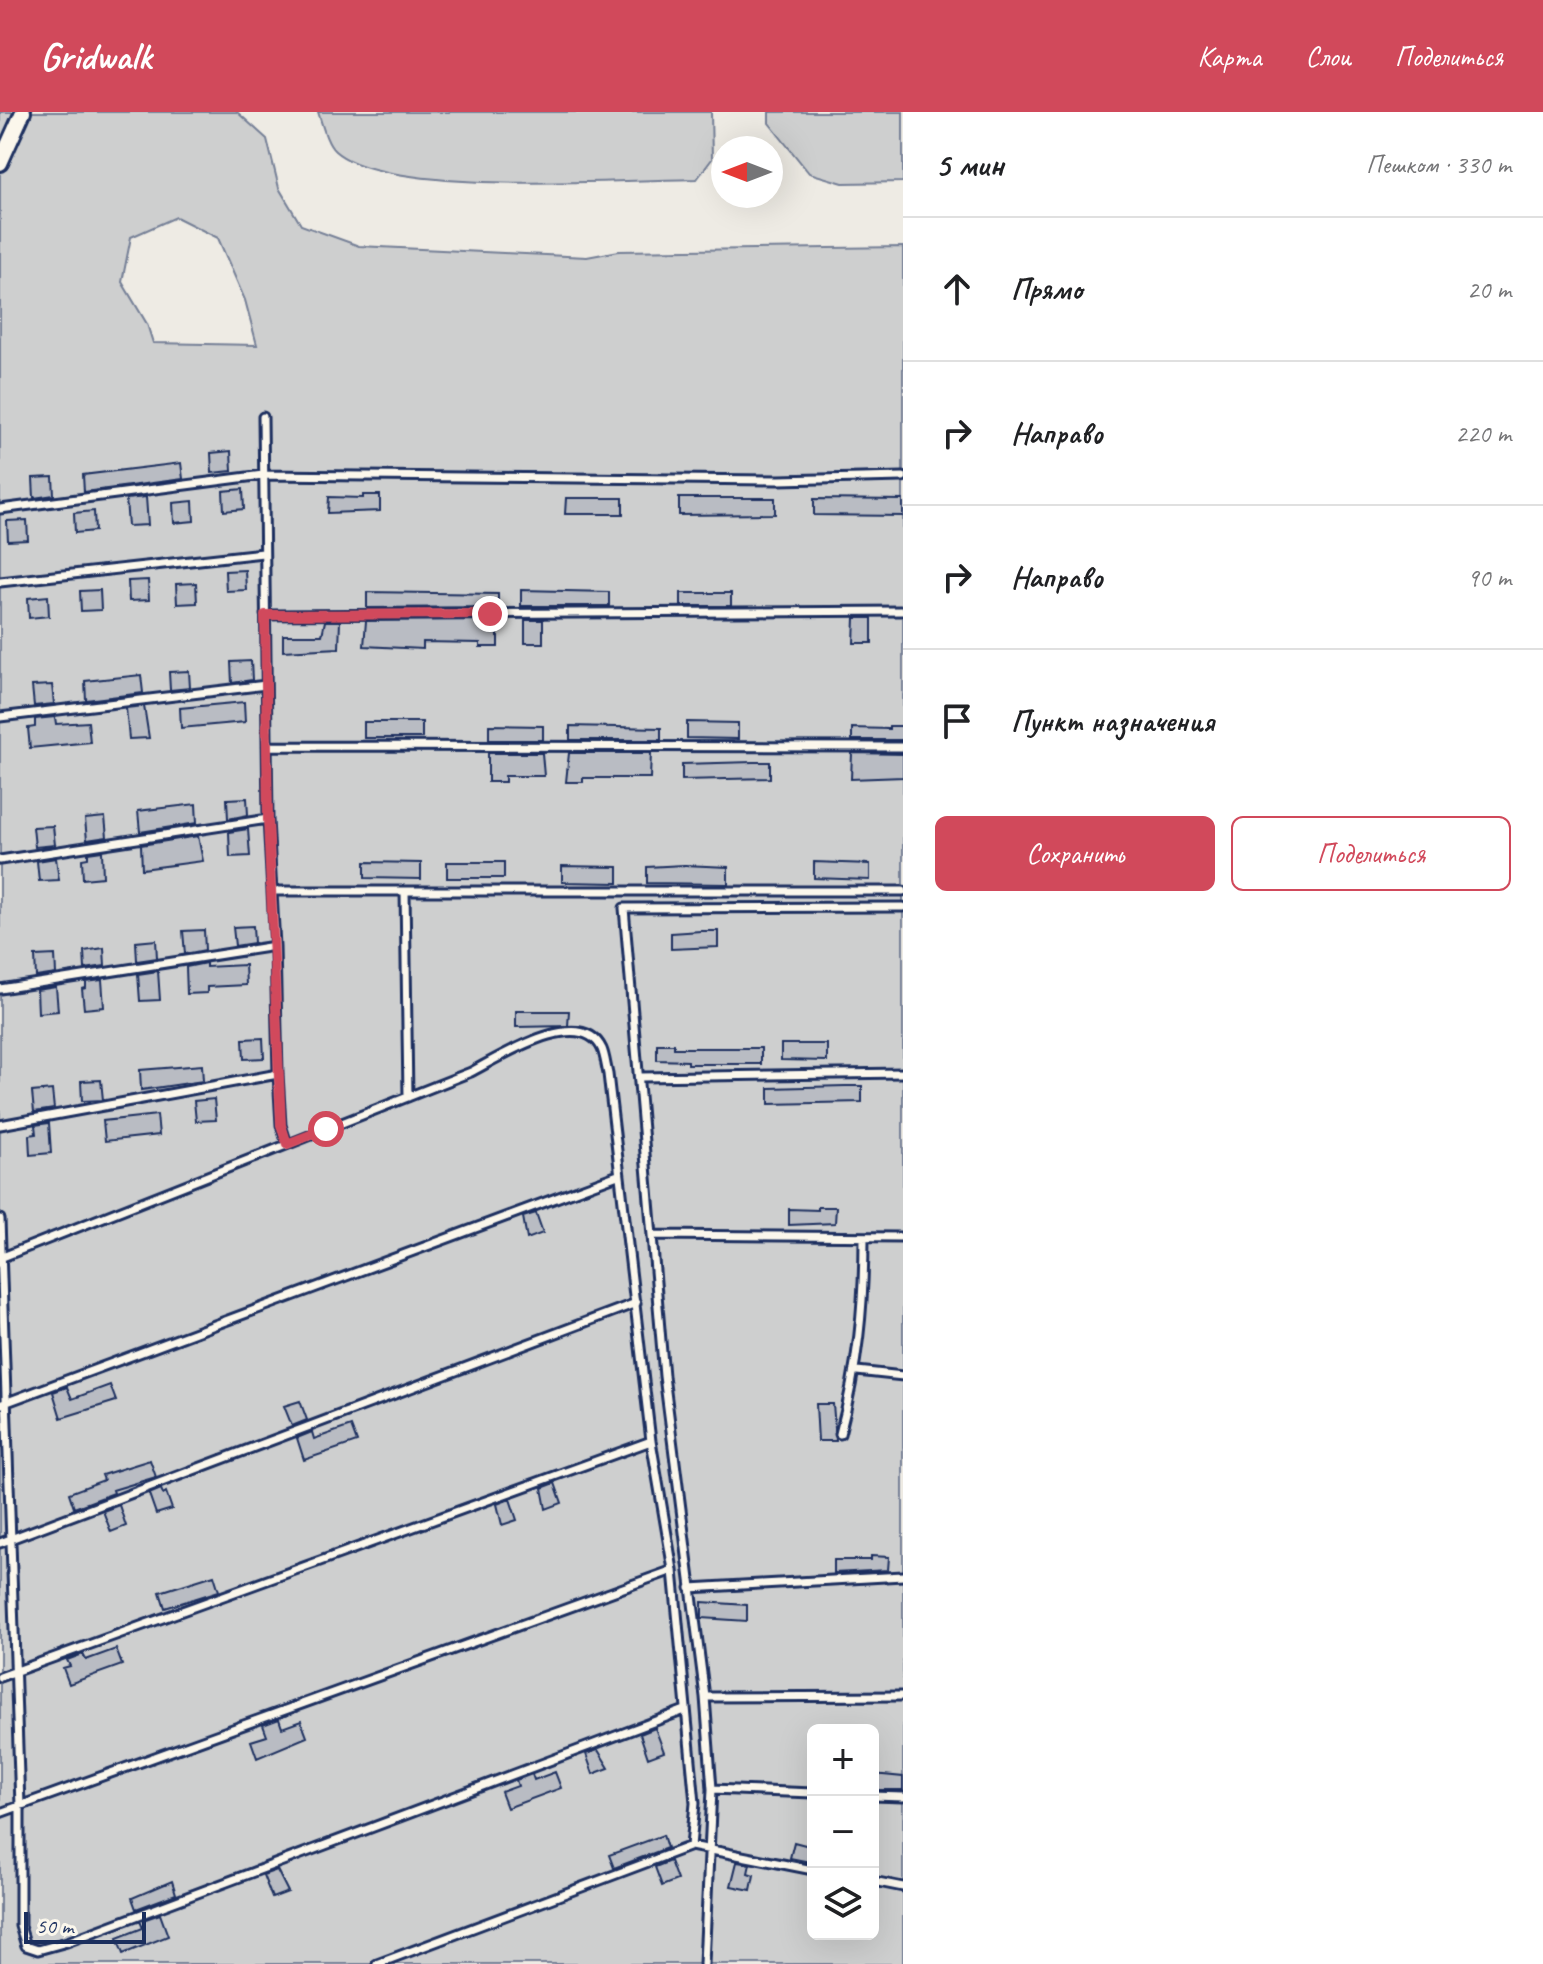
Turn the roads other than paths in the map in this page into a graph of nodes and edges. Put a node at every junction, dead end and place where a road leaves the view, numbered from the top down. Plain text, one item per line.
1 (23, 112) edge
2 (0, 163) edge
3 (263, 417) dead end
4 (263, 475) junction
5 (903, 477) edge
6 (0, 509) edge
7 (263, 553) junction
8 (0, 582) edge
9 (903, 611) edge
10 (265, 615) junction
11 (266, 685) junction
12 (0, 717) edge
13 (267, 746) junction
14 (903, 747) edge
15 (268, 819) junction
16 (0, 860) edge
17 (272, 891) junction
18 (405, 891) junction
19 (903, 891) edge
20 (903, 907) edge
21 (275, 946) junction
22 (0, 989) edge
23 (903, 1073) edge
24 (278, 1074) junction
25 (641, 1077) junction
26 (408, 1097) junction
27 (0, 1125) edge
28 (287, 1144) junction
29 (618, 1175) junction
30 (0, 1219) edge
31 (653, 1235) junction
32 (864, 1237) junction
33 (903, 1237) edge
34 (1, 1258) edge
35 (636, 1303) junction
36 (857, 1371) junction
37 (903, 1376) edge
38 (2, 1404) edge
39 (840, 1434) dead end
40 (651, 1441) junction
41 (10, 1539) junction
42 (0, 1543) edge
43 (673, 1570) junction
44 (903, 1576) edge
45 (690, 1588) junction
46 (15, 1672) junction
47 (0, 1677) edge
48 (903, 1696) edge
49 (705, 1697) junction
50 (685, 1710) junction
51 (712, 1789) junction
52 (807, 1793) edge
53 (879, 1796) edge
54 (903, 1797) edge
55 (20, 1806) junction
56 (0, 1813) edge
57 (691, 1846) junction
58 (711, 1851) junction
59 (807, 1869) edge
60 (879, 1882) edge
61 (903, 1887) edge
62 (377, 1964) edge
63 (704, 1964) edge

1 - 2 street
3 - 4 lane
4 - 5 lane
4 - 6 lane
4 - 7 lane
7 - 8 lane
7 - 10 lane
9 - 10 lane
10 - 11 lane
11 - 12 lane
11 - 13 lane
13 - 14 lane
13 - 15 lane
15 - 16 lane
15 - 17 lane
17 - 18 lane
17 - 21 lane
18 - 19 lane
18 - 26 lane
20 - 25 lane
21 - 22 lane
21 - 24 lane
23 - 25 lane
24 - 27 lane
24 - 28 lane
25 - 31 lane
26 - 28 lane
26 - 29 lane
28 - 34 lane
29 - 35 lane
29 - 38 lane
30 - 34 lane
31 - 32 lane
31 - 45 lane
32 - 33 lane
32 - 36 lane
34 - 38 lane
35 - 40 lane
35 - 41 lane
36 - 37 lane
36 - 39 lane
38 - 41 lane
40 - 43 lane
40 - 46 lane
41 - 42 lane
41 - 46 lane
43 - 50 lane
43 - 55 lane
44 - 45 lane
45 - 49 lane
46 - 47 lane
46 - 55 lane
48 - 49 lane
49 - 51 lane
50 - 55 lane
50 - 57 lane
51 - 52 lane
51 - 58 lane
53 - 54 lane
55 - 56 lane
57 - 58 lane
57 - 62 lane
58 - 59 lane
58 - 63 lane
60 - 61 lane

